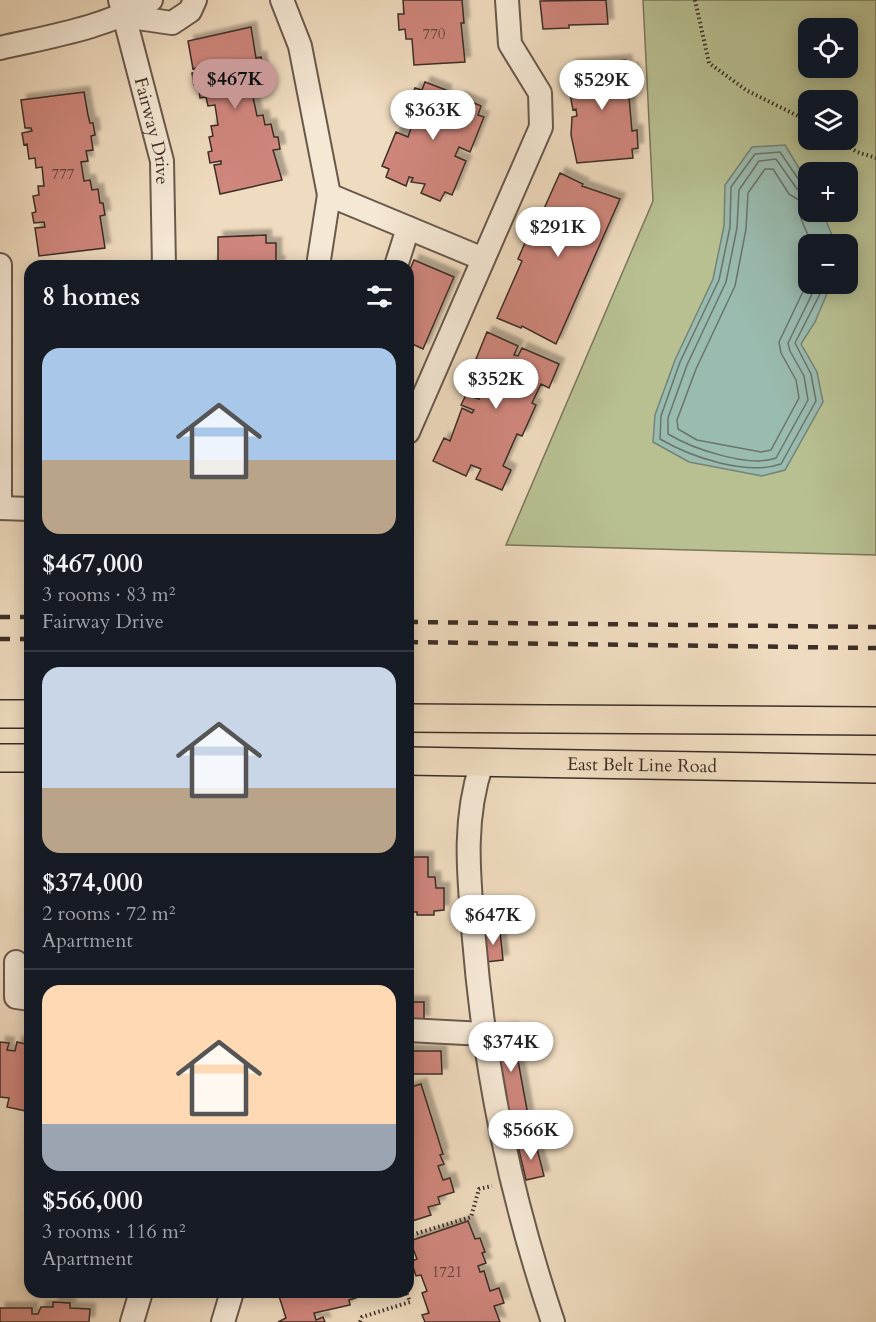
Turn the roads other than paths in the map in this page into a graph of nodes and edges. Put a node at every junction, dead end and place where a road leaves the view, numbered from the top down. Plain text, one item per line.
1 (151, 0) edge
2 (195, 0) edge
3 (282, 0) edge
4 (507, 0) edge
5 (122, 8) edge
6 (0, 48) edge
7 (329, 195) junction
8 (408, 228) junction
9 (483, 259) junction
10 (164, 260) edge
11 (319, 260) edge
12 (398, 260) edge
13 (0, 265) edge
14 (418, 383) edge
15 (414, 403) edge
16 (0, 508) edge
17 (24, 509) edge
18 (0, 714) edge
19 (24, 714) edge
20 (414, 718) edge
21 (876, 721) edge
22 (0, 758) edge
23 (24, 758) edge
24 (414, 761) edge
25 (483, 763) junction
26 (876, 769) edge
27 (15, 962) edge
28 (24, 998) edge
29 (414, 1030) edge
30 (484, 1034) junction
31 (139, 1298) edge
32 (230, 1298) edge
33 (132, 1322) edge
34 (223, 1322) edge
35 (553, 1322) edge

1 - 5 street
2 - 5 street
3 - 7 street
4 - 9 street
5 - 6 street
5 - 10 street, Fairway Drive
7 - 8 street
7 - 11 street
8 - 9 street
8 - 12 street
9 - 14 street
13 - 16 street
14 - 15 street
16 - 17 street
18 - 19 main road
20 - 21 main road
22 - 23 main road
24 - 25 main road, East Belt Line Road
25 - 26 main road, East Belt Line Road
25 - 30 street
27 - 28 street
29 - 30 street
30 - 35 street
31 - 33 street
32 - 34 street

